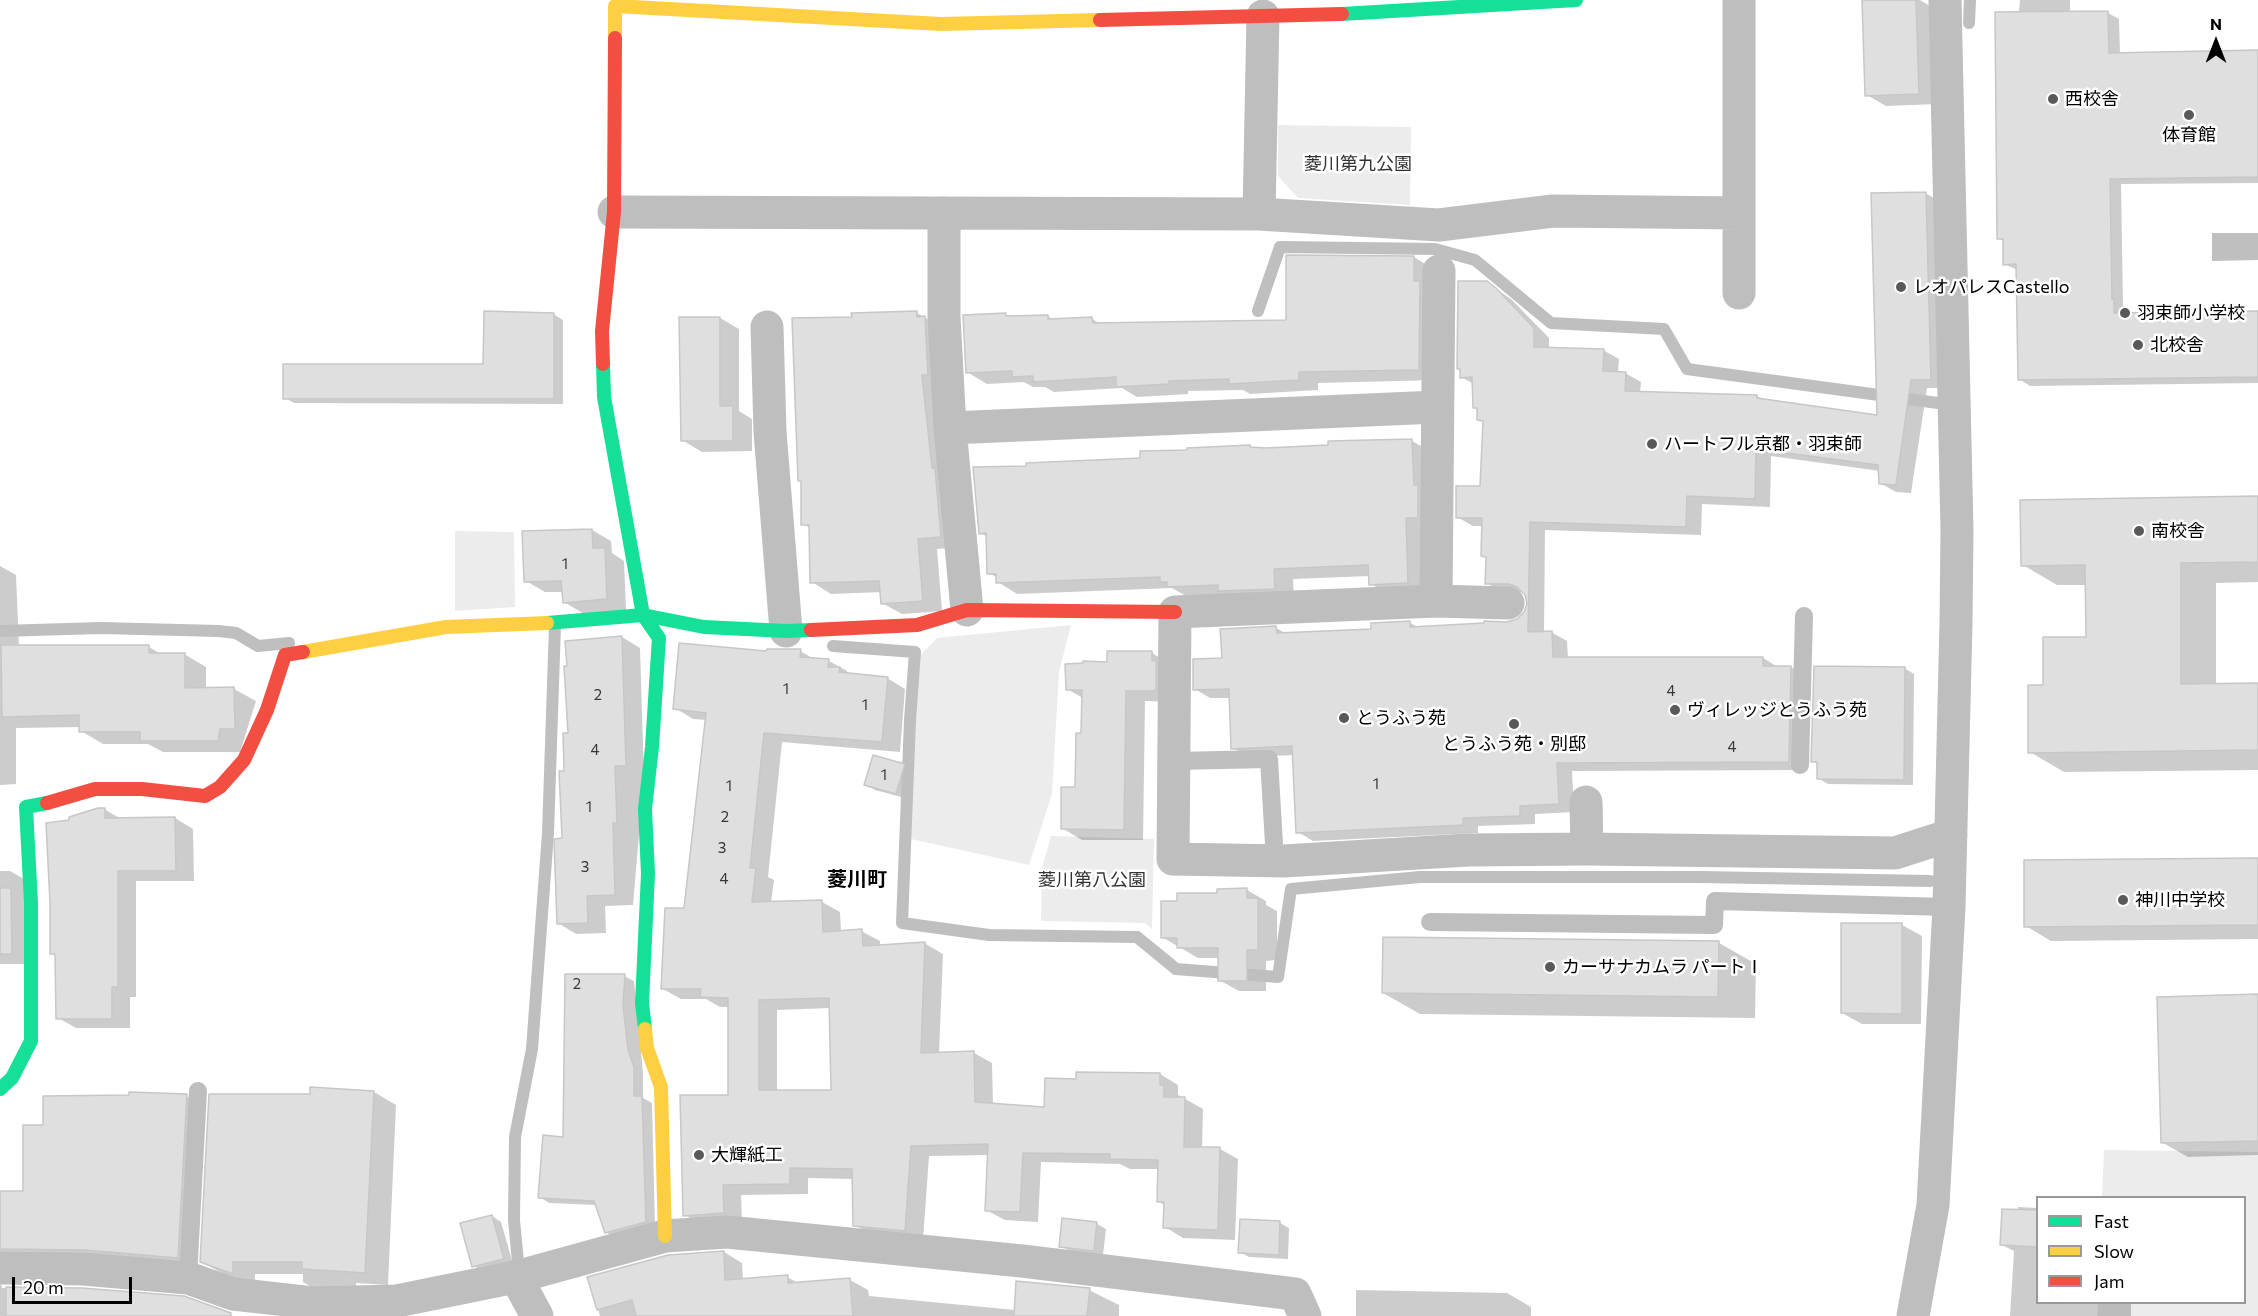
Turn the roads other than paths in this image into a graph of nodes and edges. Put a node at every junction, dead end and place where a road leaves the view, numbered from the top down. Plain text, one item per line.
1 (1576, 0) edge
2 (1739, 0) edge
3 (1945, 0) edge
4 (1263, 16) junction
5 (614, 212) junction
6 (944, 213) junction
7 (1739, 213) junction
8 (1259, 214) junction
9 (1439, 271) dead end
10 (1739, 292) dead end
11 (767, 327) dead end
12 (1437, 407) junction
13 (950, 428) junction
14 (1436, 601) junction
15 (1508, 603) dead end
16 (967, 610) junction
17 (1175, 612) junction
18 (643, 615) junction
19 (1804, 616) dead end
20 (786, 631) junction
21 (1174, 761) junction
22 (1800, 765) dead end
23 (1586, 802) dead end
24 (1951, 835) junction
25 (1587, 849) junction
26 (1275, 861) junction
27 (1949, 907) junction
28 (1430, 922) dead end
29 (0, 1089) edge
30 (198, 1091) dead end
31 (665, 1236) junction
32 (0, 1268) edge
33 (526, 1274) junction
34 (188, 1278) junction
35 (537, 1316) edge
36 (1305, 1316) edge
37 (1913, 1316) edge

1 - 4 street
2 - 7 street
3 - 24 street
4 - 5 street
4 - 8 street
5 - 6 street
5 - 18 street
6 - 8 street
6 - 13 street
7 - 8 street
7 - 10 street
9 - 12 street
11 - 20 street
12 - 13 street
12 - 14 street
13 - 16 street
14 - 15 street
14 - 17 street
16 - 17 street
16 - 20 street
17 - 21 street
18 - 20 street
18 - 29 street
18 - 31 street
19 - 22 lane
21 - 26 lane
21 - 26 street
23 - 25 street
24 - 25 street
24 - 27 street
25 - 26 street
27 - 28 lane
27 - 37 street
30 - 34 lane
31 - 33 street
31 - 36 street
32 - 34 street
33 - 34 street
33 - 35 street

